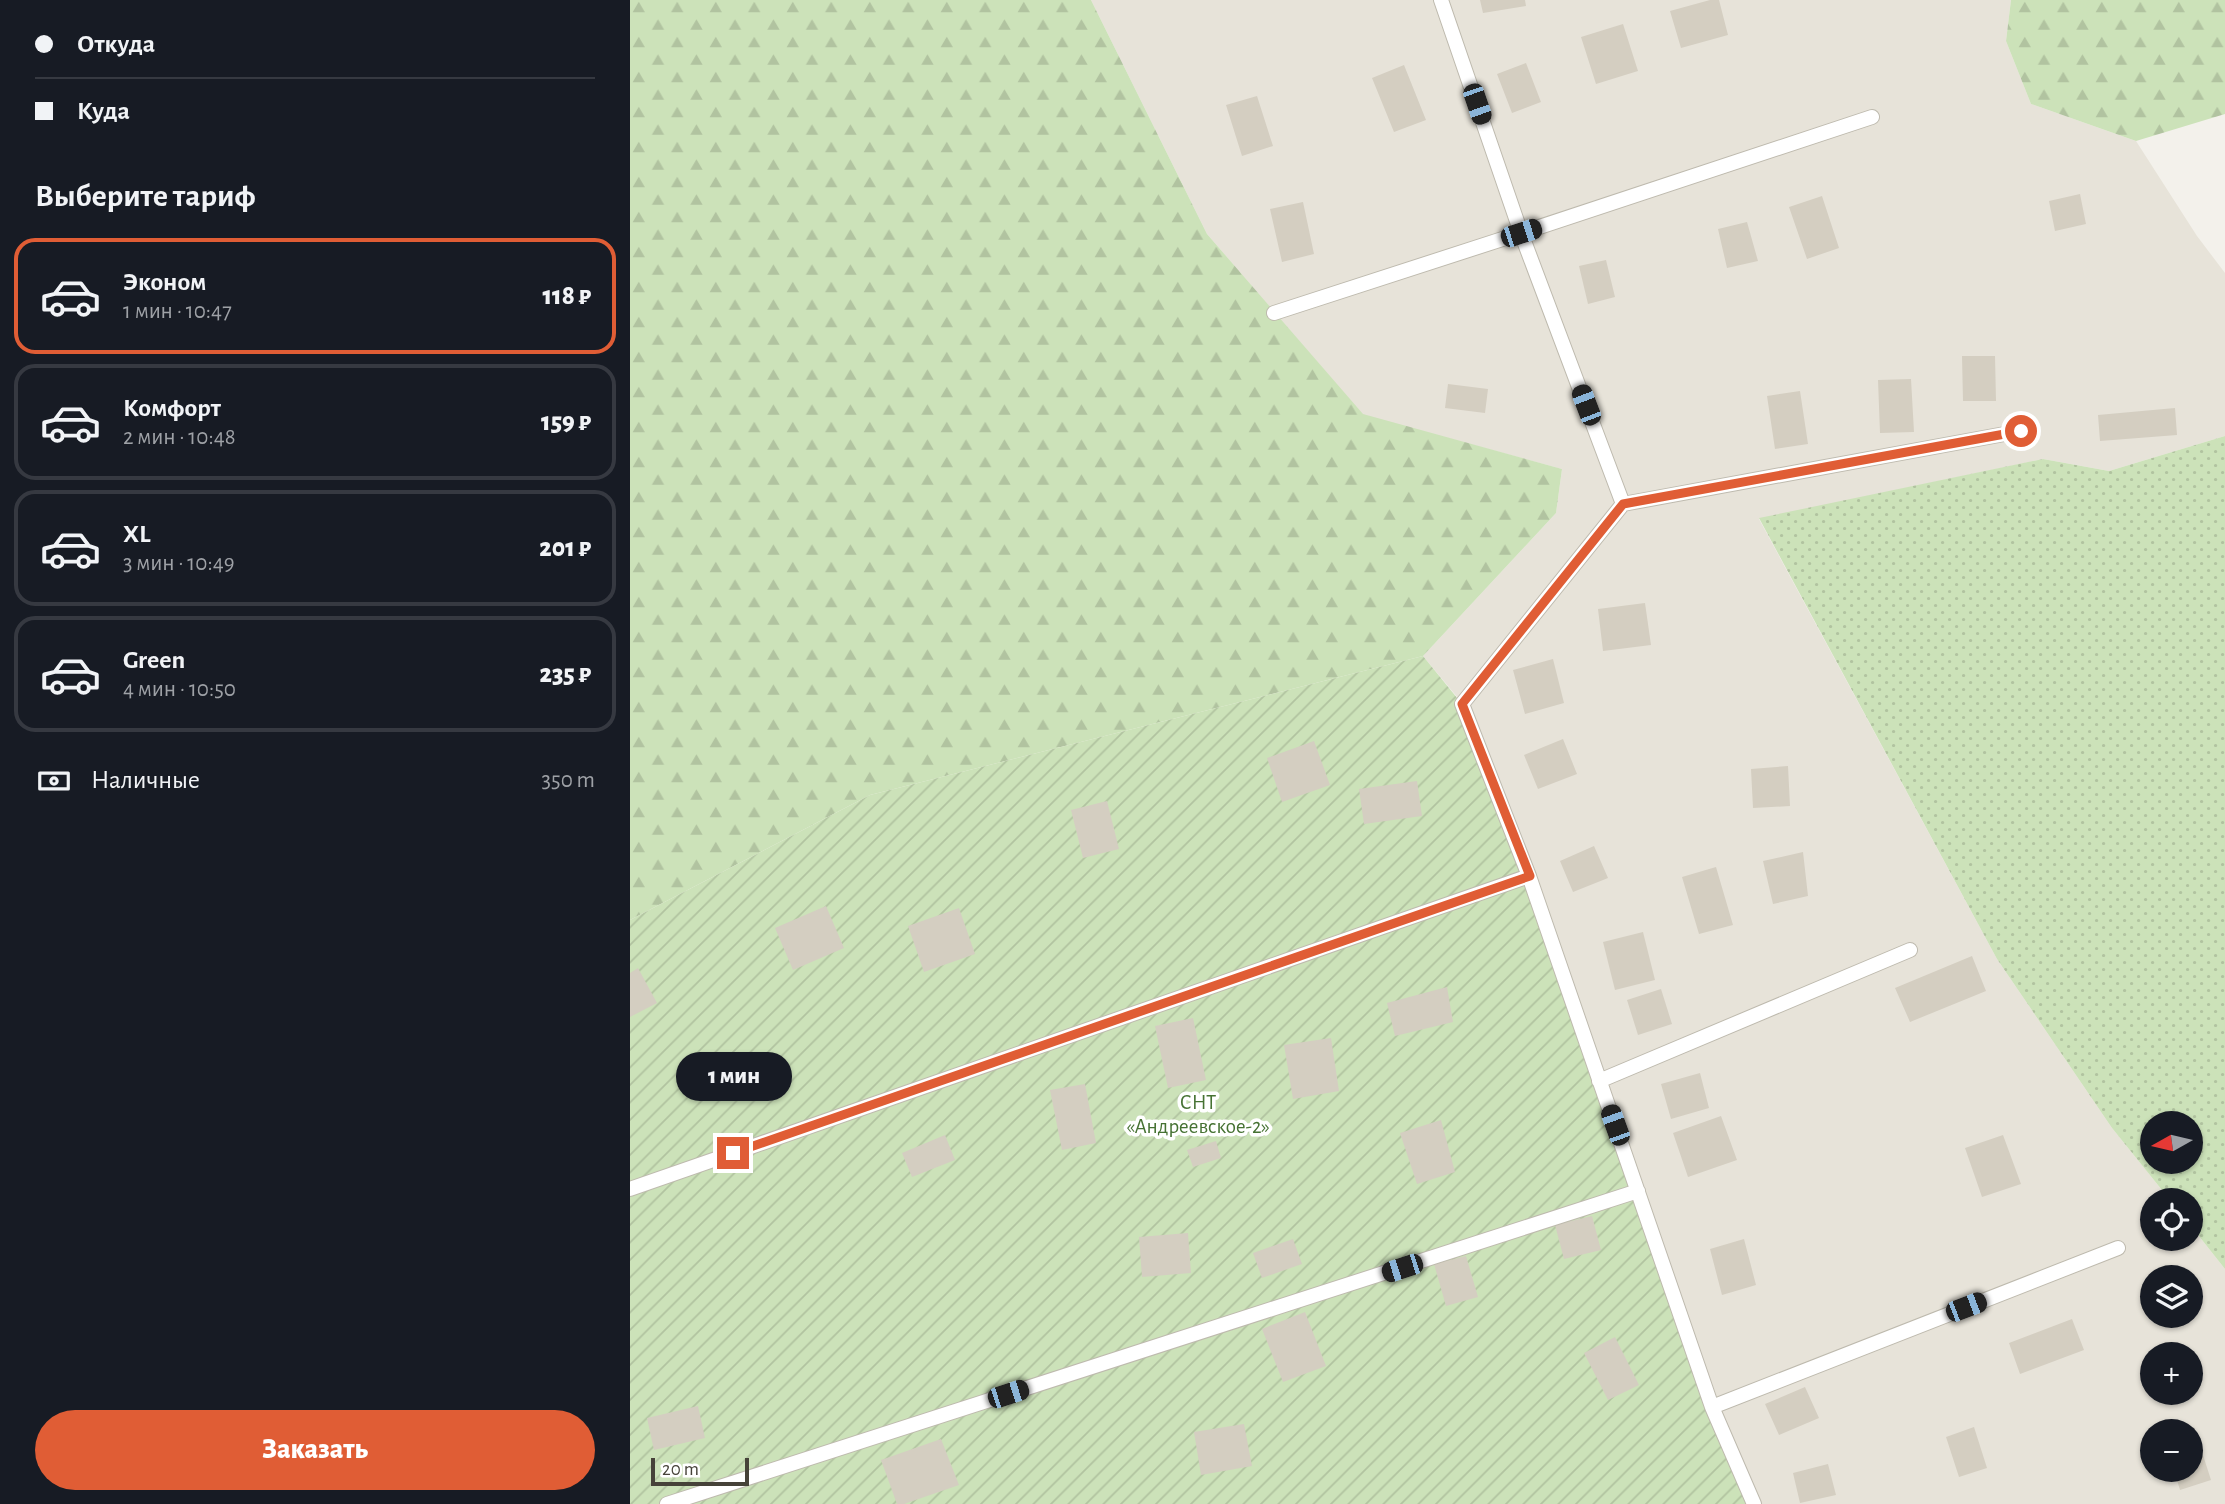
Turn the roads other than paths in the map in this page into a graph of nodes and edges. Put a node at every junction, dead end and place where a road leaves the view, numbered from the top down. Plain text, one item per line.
1 (1441, 0) edge
2 (1872, 117) dead end
3 (1521, 233) junction
4 (1274, 313) dead end
5 (2021, 431) dead end
6 (1623, 504) junction
7 (1530, 876) junction
8 (1910, 950) dead end
9 (1599, 1081) junction
10 (630, 1189) edge
11 (1639, 1191) junction
12 (2118, 1248) dead end
13 (1712, 1407) junction
14 (1749, 1503) edge
15 (667, 1504) edge

1 - 3 lane
2 - 3 lane
3 - 4 lane
3 - 6 lane
5 - 6 lane
6 - 7 lane
7 - 9 lane
7 - 10 lane
8 - 9 lane
9 - 11 lane
11 - 13 lane
11 - 15 lane
12 - 13 lane
13 - 14 lane

